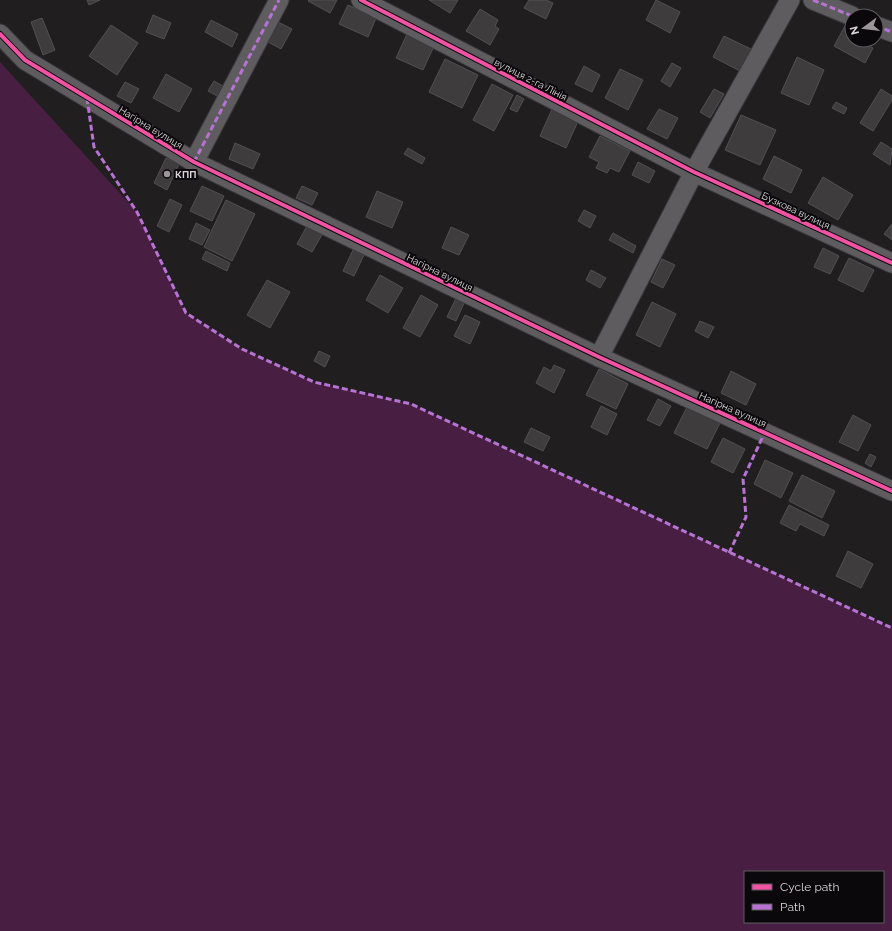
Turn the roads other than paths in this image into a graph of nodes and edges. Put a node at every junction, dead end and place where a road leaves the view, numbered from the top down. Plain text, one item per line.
1 (279, 0) edge
2 (362, 0) edge
3 (790, 0) edge
4 (813, 0) edge
5 (844, 13) edge
6 (0, 34) edge
7 (194, 162) junction
8 (694, 172) junction
9 (892, 263) edge
10 (599, 357) junction
11 (892, 491) edge

1 - 7 street
2 - 8 street, вулиця 2-га Лінія
3 - 8 street
4 - 5 street
6 - 7 street, Нагірна вулиця
7 - 10 street, Нагірна вулиця
8 - 9 street, Бузкова вулиця
8 - 10 street
10 - 11 street, Нагірна вулиця

